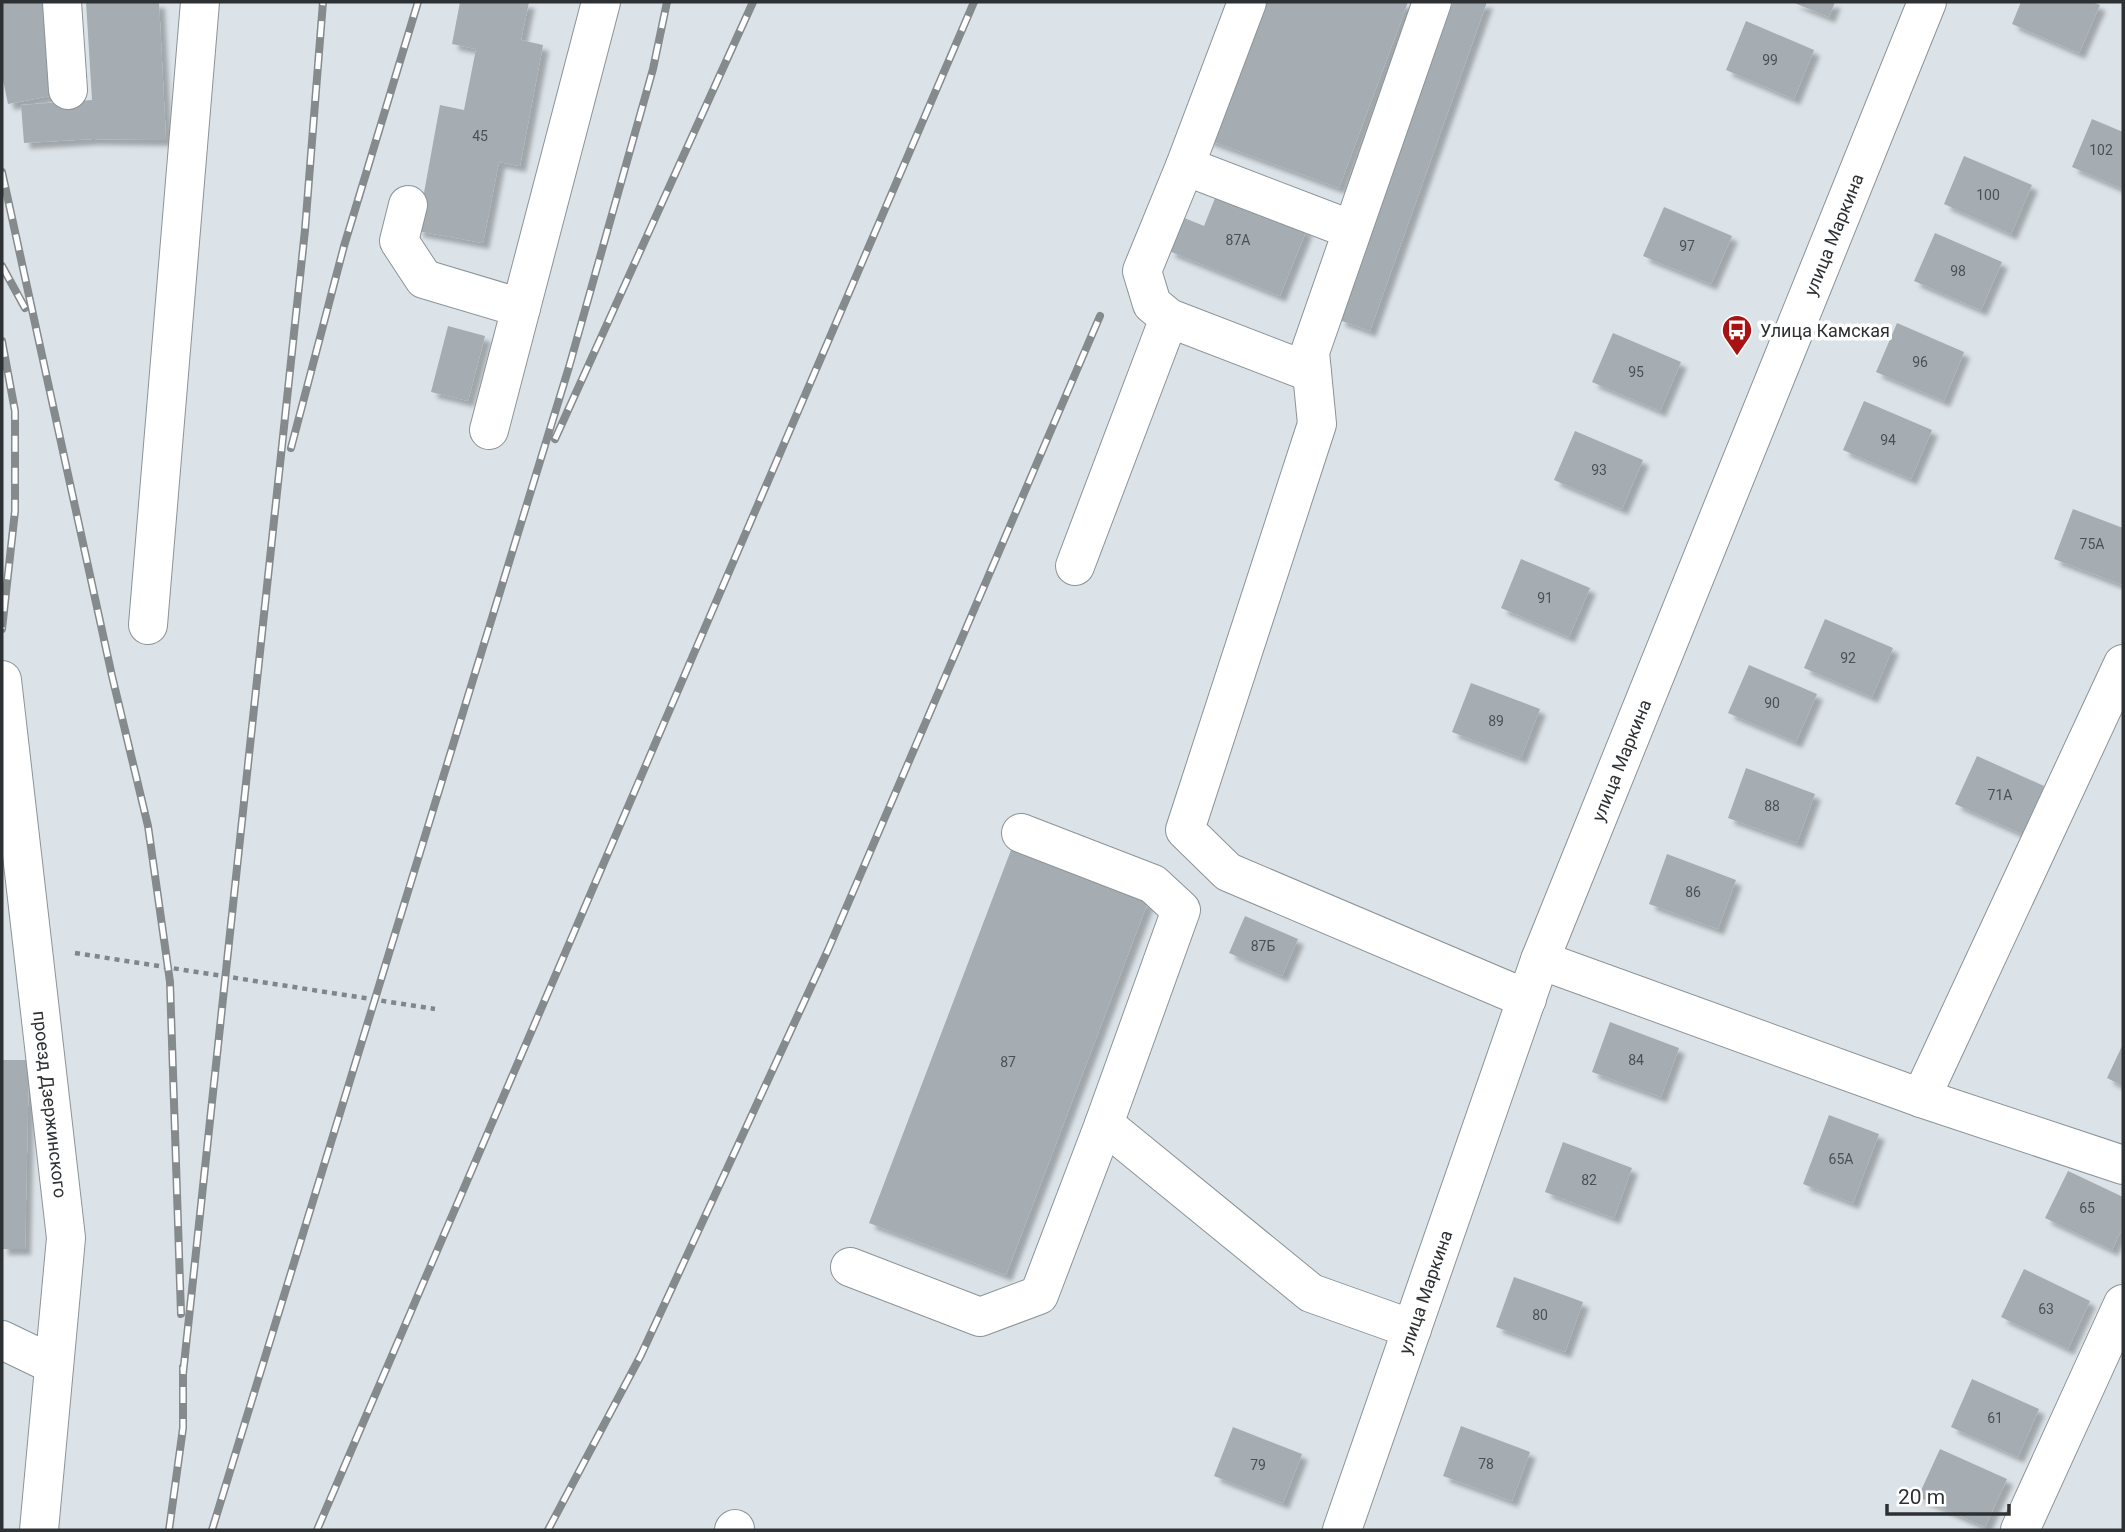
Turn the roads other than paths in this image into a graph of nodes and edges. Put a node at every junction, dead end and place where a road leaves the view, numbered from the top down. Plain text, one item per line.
1 (62, 2) edge
2 (200, 2) edge
3 (601, 2) edge
4 (1247, 2) edge
5 (1432, 2) edge
6 (1927, 2) edge
7 (68, 90) dead end
8 (1185, 166) junction
9 (408, 205) dead end
10 (1352, 230) junction
11 (521, 308) junction
12 (1169, 318) junction
13 (1311, 373) junction
14 (489, 430) dead end
15 (1075, 566) dead end
16 (148, 625) dead end
17 (2123, 664) edge
18 (3, 694) edge
19 (1021, 833) dead end
20 (1540, 960) junction
21 (1527, 999) junction
22 (1922, 1098) junction
23 (1104, 1124) junction
24 (2123, 1165) edge
25 (850, 1267) dead end
26 (2123, 1304) edge
27 (1412, 1329) junction
28 (2, 1340) edge
29 (54, 1365) junction
30 (39, 1530) edge
31 (1342, 1530) edge
32 (2021, 1530) edge

1 - 7 street
2 - 16 street
3 - 11 street
4 - 8 street
5 - 10 street
6 - 20 street, улица Маркина
8 - 10 street
8 - 12 street
9 - 11 street
10 - 13 street
11 - 14 street
12 - 13 street
12 - 15 street
13 - 21 street
17 - 22 street
18 - 29 street, проезд Дзержинского
19 - 23 street
20 - 21 street, улица Маркина
20 - 22 street
21 - 27 street, улица Маркина
22 - 24 street
23 - 25 street
23 - 27 street
26 - 32 street
27 - 31 street, улица Маркина
28 - 29 street
29 - 30 street, проезд Дзержинского

